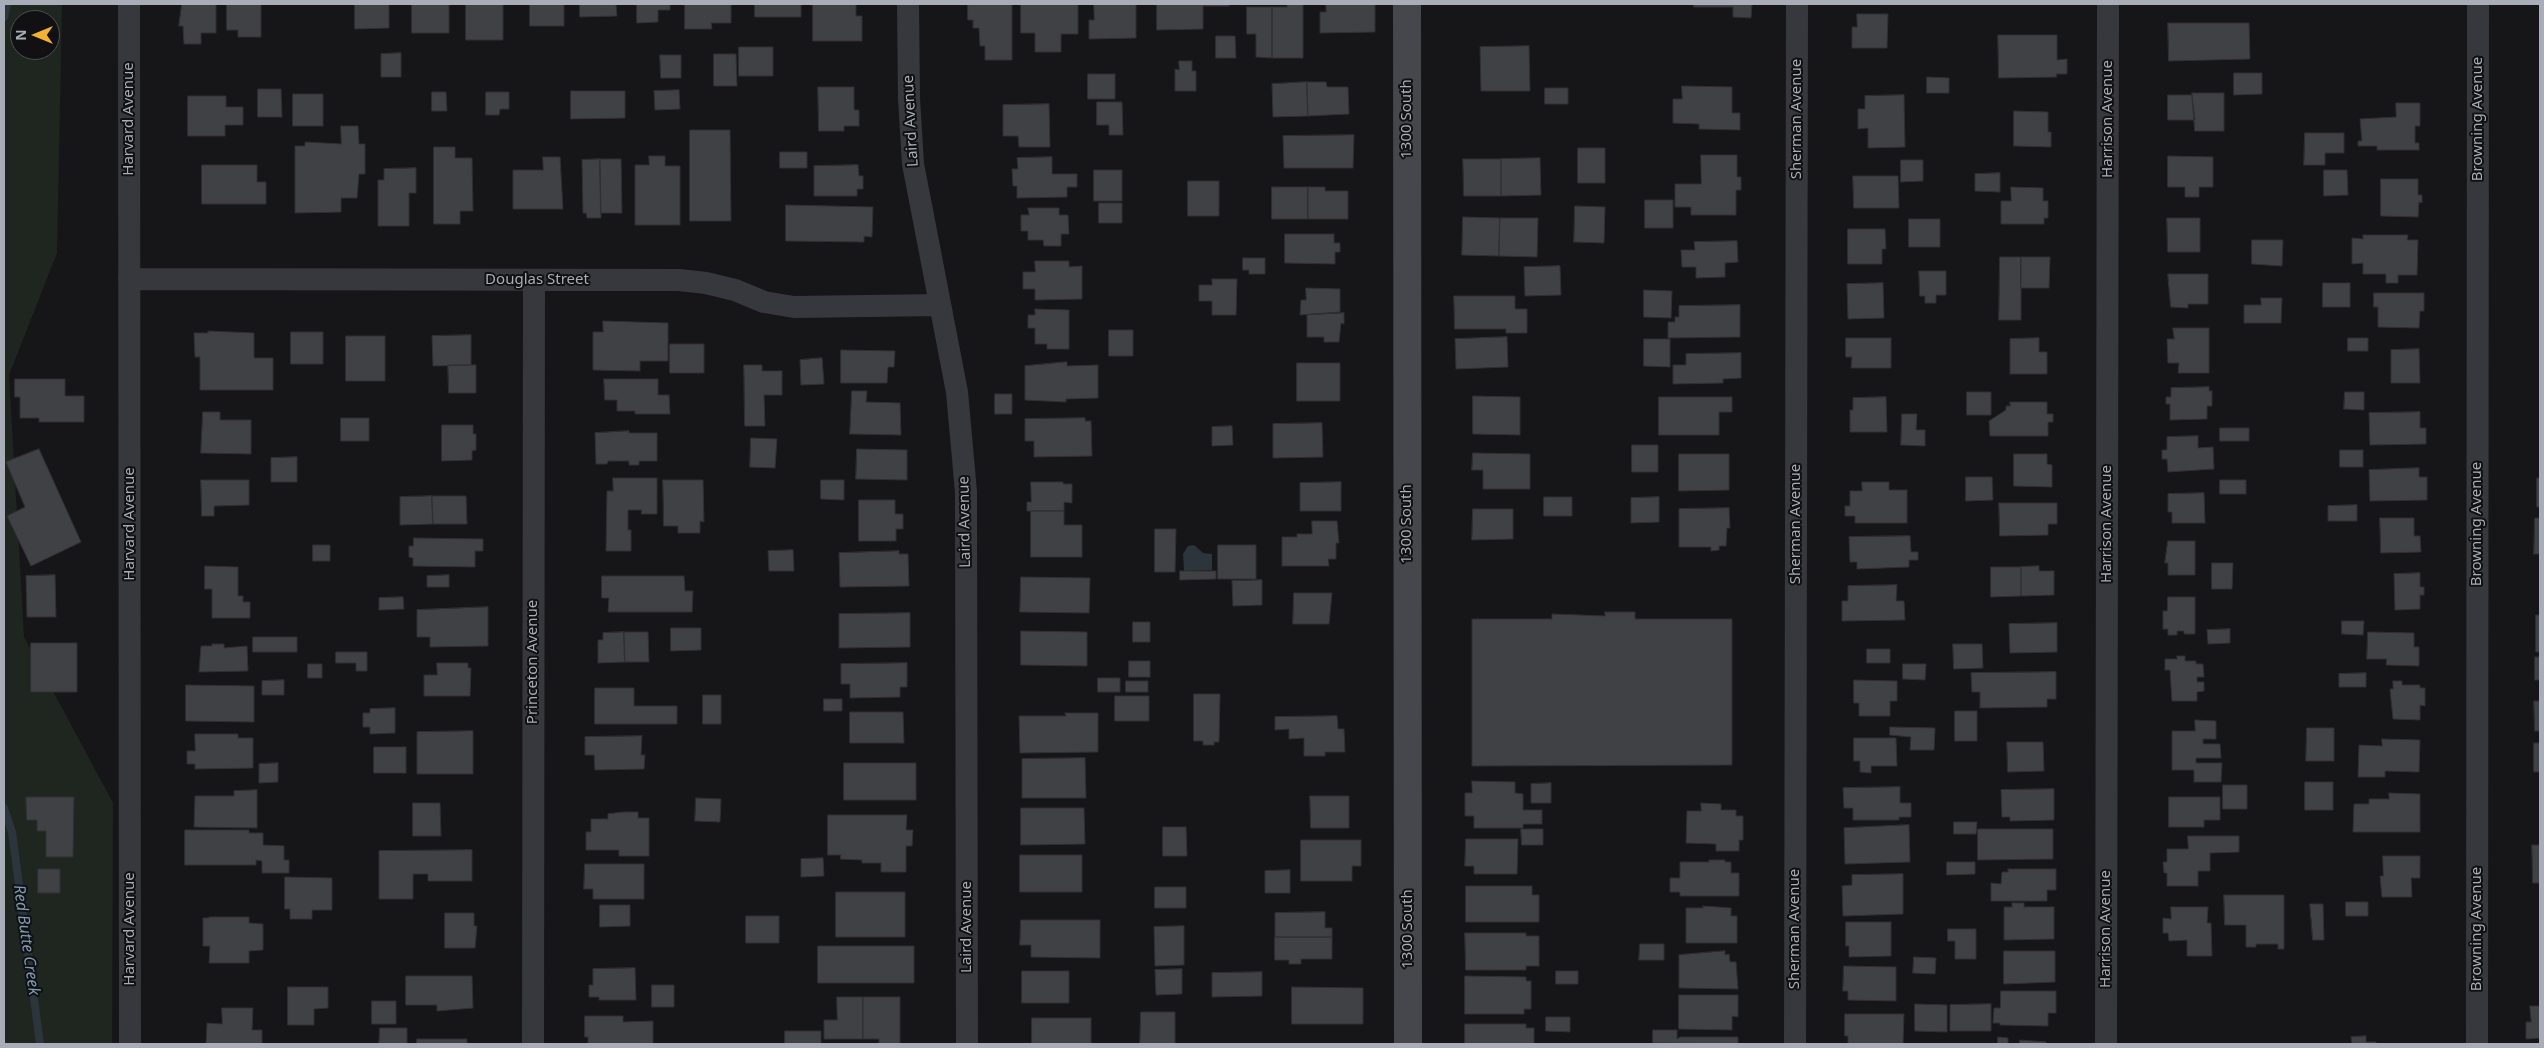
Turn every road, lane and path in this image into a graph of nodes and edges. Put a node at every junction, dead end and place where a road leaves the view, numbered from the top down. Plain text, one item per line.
1 (129, 4) edge
2 (908, 4) edge
3 (1407, 4) edge
4 (1797, 4) edge
5 (2108, 4) edge
6 (2478, 4) edge
7 (129, 280) junction
8 (534, 281) junction
9 (940, 306) junction
10 (130, 1044) edge
11 (533, 1044) edge
12 (967, 1044) edge
13 (1408, 1044) edge
14 (1795, 1044) edge
15 (2106, 1044) edge
16 (2477, 1044) edge

1 - 7 street, Harvard Avenue
2 - 9 street, Laird Avenue
3 - 13 street, 1300 South
4 - 14 street, Sherman Avenue
5 - 15 street, Harrison Avenue
6 - 16 street, Browning Avenue
7 - 8 street, Douglas Street
7 - 10 street, Harvard Avenue
8 - 9 street, Douglas Street
8 - 11 street, Princeton Avenue
9 - 12 street, Laird Avenue

